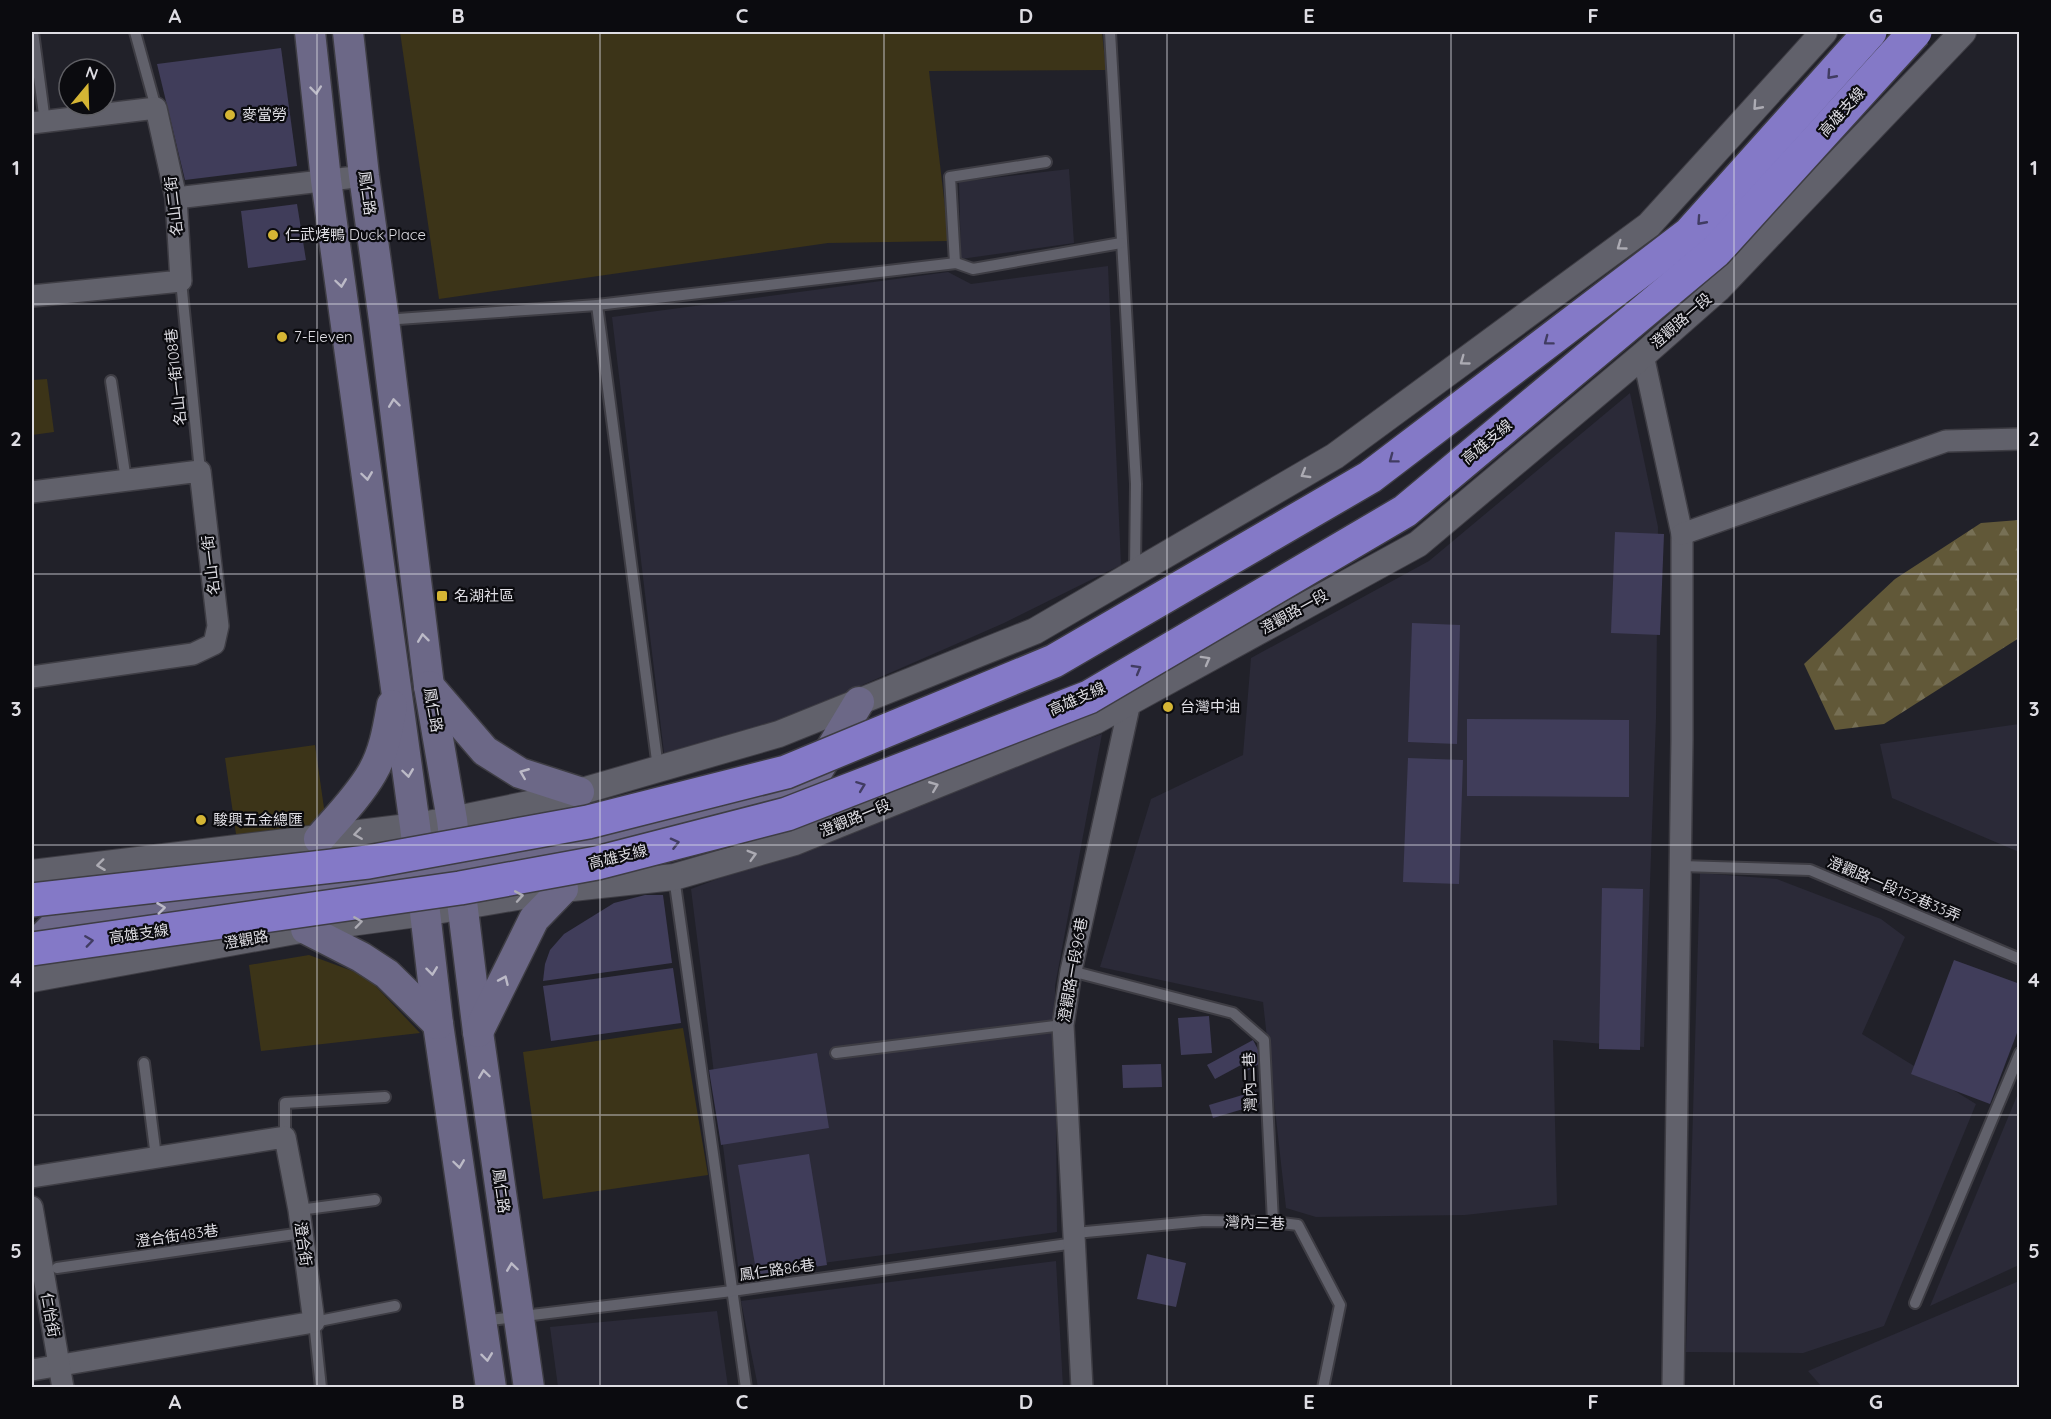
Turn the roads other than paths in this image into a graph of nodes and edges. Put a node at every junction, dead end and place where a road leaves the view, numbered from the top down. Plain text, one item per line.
1 (33, 32) edge
2 (135, 32) edge
3 (310, 32) edge
4 (348, 32) edge
5 (1110, 32) edge
6 (1824, 32) edge
7 (1870, 32) edge
8 (1915, 32) edge
9 (1963, 32) edge
10 (156, 108) junction
11 (38, 122) edge
12 (1046, 162) dead end
13 (364, 176) junction
14 (326, 180) junction
15 (176, 198) junction
16 (1121, 243) junction
17 (955, 263) junction
18 (181, 281) junction
19 (32, 296) edge
20 (597, 305) junction
21 (384, 320) junction
22 (1643, 355) junction
23 (111, 381) dead end
24 (2019, 439) edge
25 (200, 471) junction
26 (126, 480) junction
27 (32, 492) edge
28 (1682, 534) junction
29 (1135, 572) junction
30 (32, 677) edge
31 (396, 685) junction
32 (429, 686) junction
33 (859, 702) junction
34 (1130, 702) junction
35 (658, 769) junction
36 (579, 792) junction
37 (452, 820) junction
38 (415, 826) junction
39 (319, 839) junction
40 (456, 860) junction
41 (1681, 866) junction
42 (32, 873) edge
43 (674, 877) junction
44 (563, 889) junction
45 (422, 891) junction
46 (32, 900) edge
47 (461, 906) junction
48 (306, 929) junction
49 (32, 949) edge
50 (2019, 959) edge
51 (1071, 971) junction
52 (32, 979) edge
53 (438, 1024) junction
54 (1063, 1025) junction
55 (478, 1032) junction
56 (836, 1053) dead end
57 (2019, 1053) edge
58 (144, 1063) dead end
59 (385, 1097) dead end
60 (285, 1137) junction
61 (156, 1157) junction
62 (32, 1177) edge
63 (375, 1200) dead end
64 (32, 1207) edge
65 (299, 1210) junction
66 (1273, 1222) junction
67 (302, 1233) junction
68 (1075, 1238) junction
69 (57, 1268) dead end
70 (732, 1291) junction
71 (1915, 1303) dead end
72 (395, 1306) dead end
73 (519, 1315) junction
74 (482, 1321) junction
75 (314, 1322) junction
76 (60, 1367) junction
77 (32, 1370) edge
78 (63, 1388) edge
79 (321, 1388) edge
80 (491, 1388) edge
81 (529, 1388) edge
82 (746, 1388) edge
83 (1083, 1388) edge
84 (1323, 1388) edge
85 (1672, 1388) edge

1 - 11 lane
2 - 10 lane
3 -> 14 main road
4 - 13 main road, 鳳仁路
5 - 16 lane
6 -> 29 street
7 -> 46 highway, bridge
49 -> 8 highway, 高雄支線, bridge
9 - 22 street, 澄觀路一段
10 - 11 street
10 - 15 street, 名山二街
12 - 17 lane
13 - 14 street
13 - 21 main road, 鳳仁路
14 - 15 street
14 -> 31 main road
15 - 18 street, 名山二街
16 - 17 lane
16 - 29 lane
17 - 20 lane
18 - 19 street
18 - 25 lane, 名山一街108巷
20 - 21 lane
20 - 35 lane
32 -> 21 main road, 鳳仁路
22 - 28 street
34 -> 22 street, 澄觀路一段
23 - 26 lane
24 - 28 street
25 - 26 street
25 - 30 street, 名山一街
26 - 27 street
28 - 41 street
29 - 33 street
31 -> 38 main road
31 - 39 main road
36 -> 32 main road
32 - 37 main road, 鳳仁路
33 - 35 street
33 - 40 main road
43 -> 34 street, 澄觀路一段
34 - 51 street, 澄觀路一段96巷
35 - 36 street
36 - 37 street
37 - 38 street
37 - 40 main road, 鳳仁路
38 -> 39 street
38 - 45 main road
39 -> 42 street
40 - 45 main road
40 - 47 main road, 鳳仁路
41 - 50 lane, 澄觀路一段152巷33弄
41 - 85 street
43 - 44 street, 澄觀路一段
43 - 70 lane
47 -> 44 street, 澄觀路一段
55 -> 44 main road
45 - 47 street, 澄觀路
48 -> 45 street, 澄觀路
49 -> 45 main road
45 -> 53 main road
47 - 55 main road, 鳳仁路
48 - 52 street, 澄觀路
48 - 53 main road
51 - 54 street, 澄觀路一段96巷
51 - 66 lane, 灣內二巷
53 -> 74 main road
54 - 56 lane
54 - 68 street, 澄觀路一段96巷
73 -> 55 main road, 鳳仁路
57 - 71 lane
58 - 61 lane
59 - 60 lane
60 - 61 street
60 - 65 street, 澄合街
61 - 62 street
63 - 65 lane
64 - 76 street, 仁怡街
65 - 67 street, 澄合街
66 - 68 lane, 灣內三巷
66 - 84 lane, 灣內三巷
67 - 69 lane, 澄合街483巷
67 - 75 street, 澄合街
68 - 70 lane, 鳳仁路86巷
68 - 83 street
70 - 73 lane, 鳳仁路86巷
70 - 82 lane
72 - 75 lane
73 - 74 lane, 鳳仁路86巷
73 - 81 main road, 鳳仁路
74 -> 80 main road
75 - 76 street
75 - 79 lane
76 - 77 street
76 - 78 street, 仁怡街

